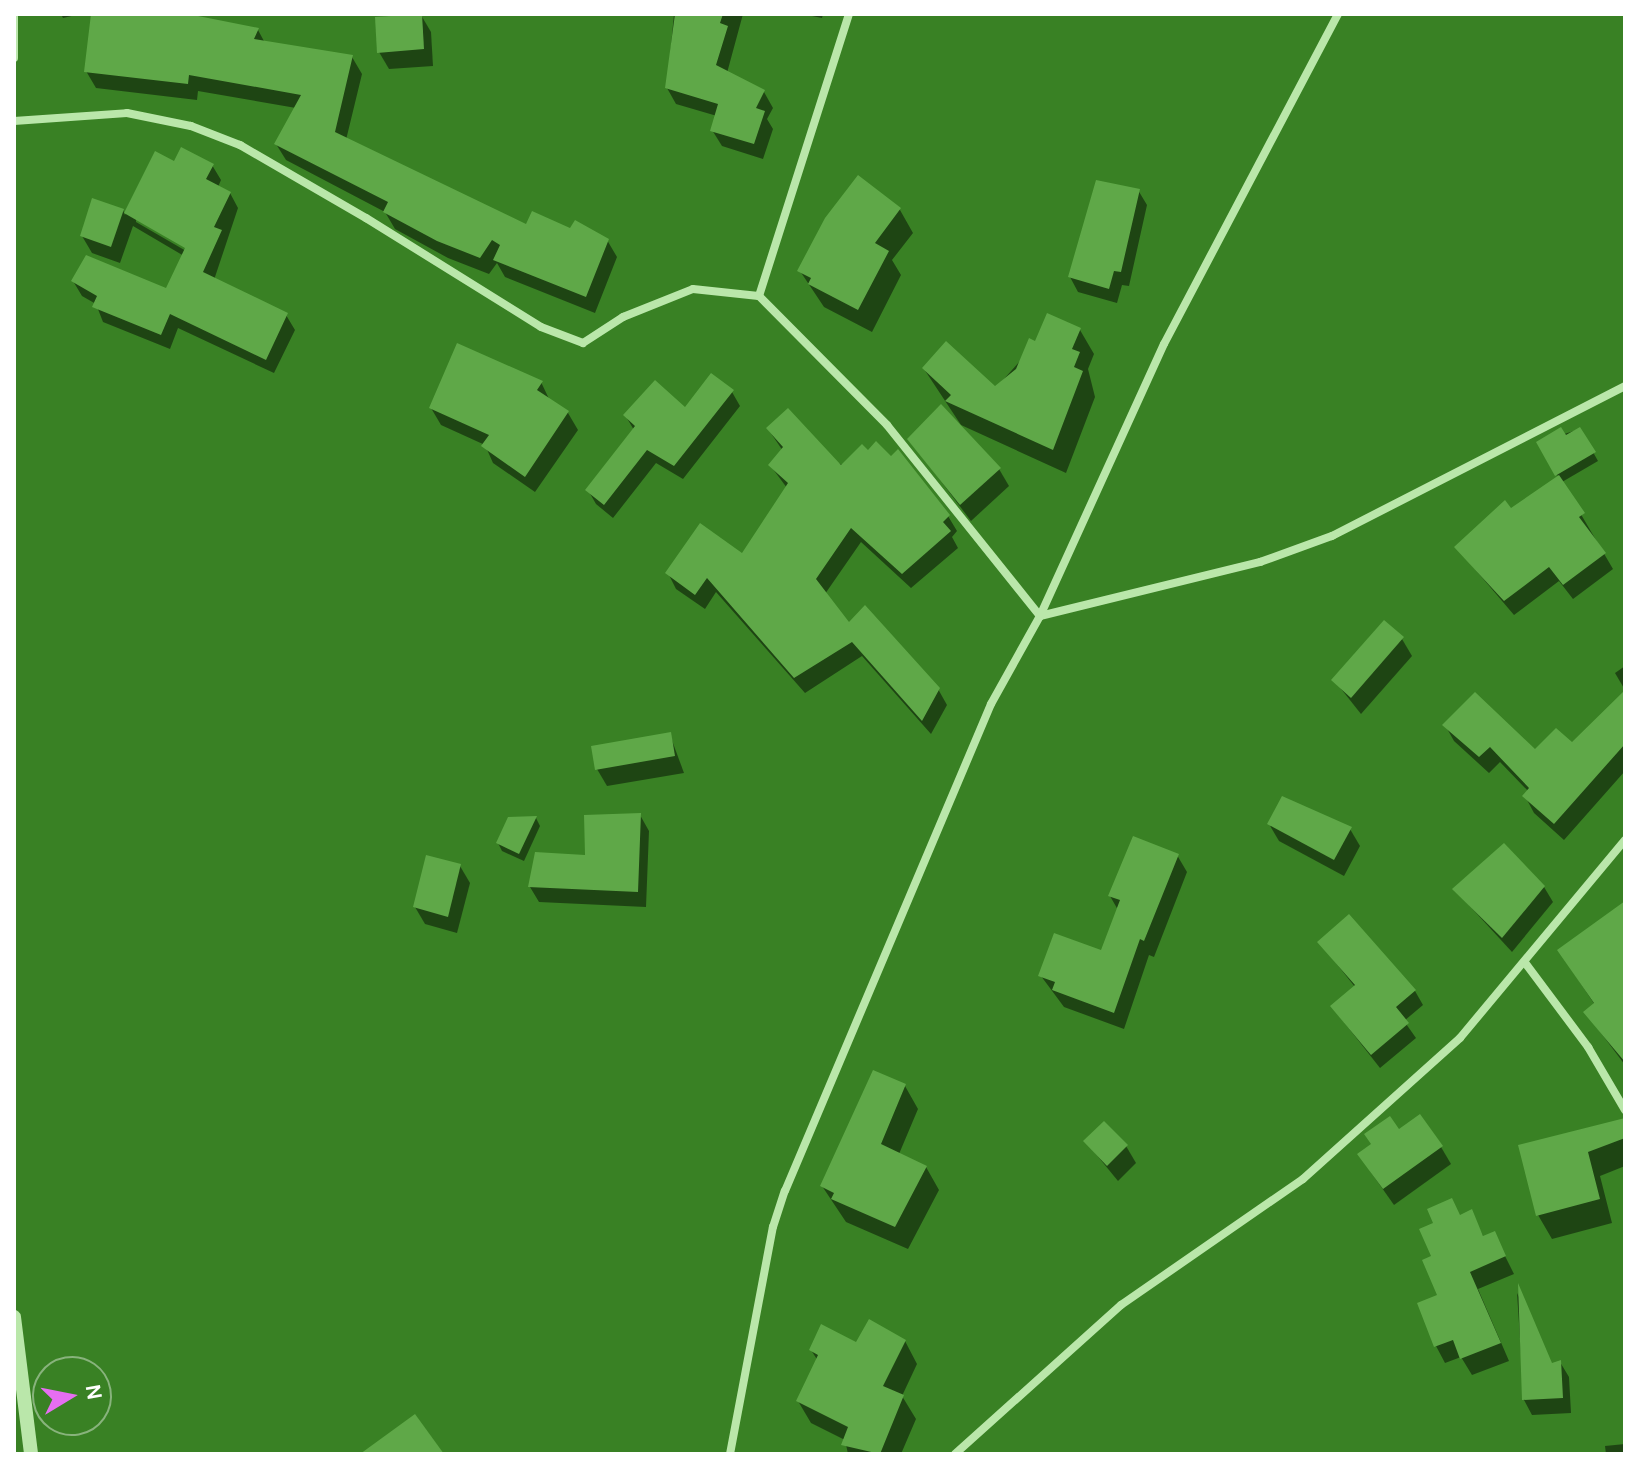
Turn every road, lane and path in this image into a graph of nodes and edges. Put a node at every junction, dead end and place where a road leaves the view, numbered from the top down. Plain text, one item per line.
1 (14, 14) edge
2 (849, 14) edge
3 (1338, 14) edge
4 (14, 58) edge
5 (14, 121) edge
6 (759, 296) junction
7 (1625, 386) edge
8 (1040, 616) junction
9 (1625, 840) edge
10 (1526, 964) junction
11 (1625, 1110) edge
12 (14, 1317) edge
13 (31, 1454) edge
14 (730, 1454) edge
15 (955, 1454) edge

1 - 4 street
2 - 6 street
3 - 8 street
5 - 6 street
6 - 8 street
7 - 8 street
8 - 14 street
9 - 10 street
10 - 11 street
10 - 15 street
12 - 13 street

